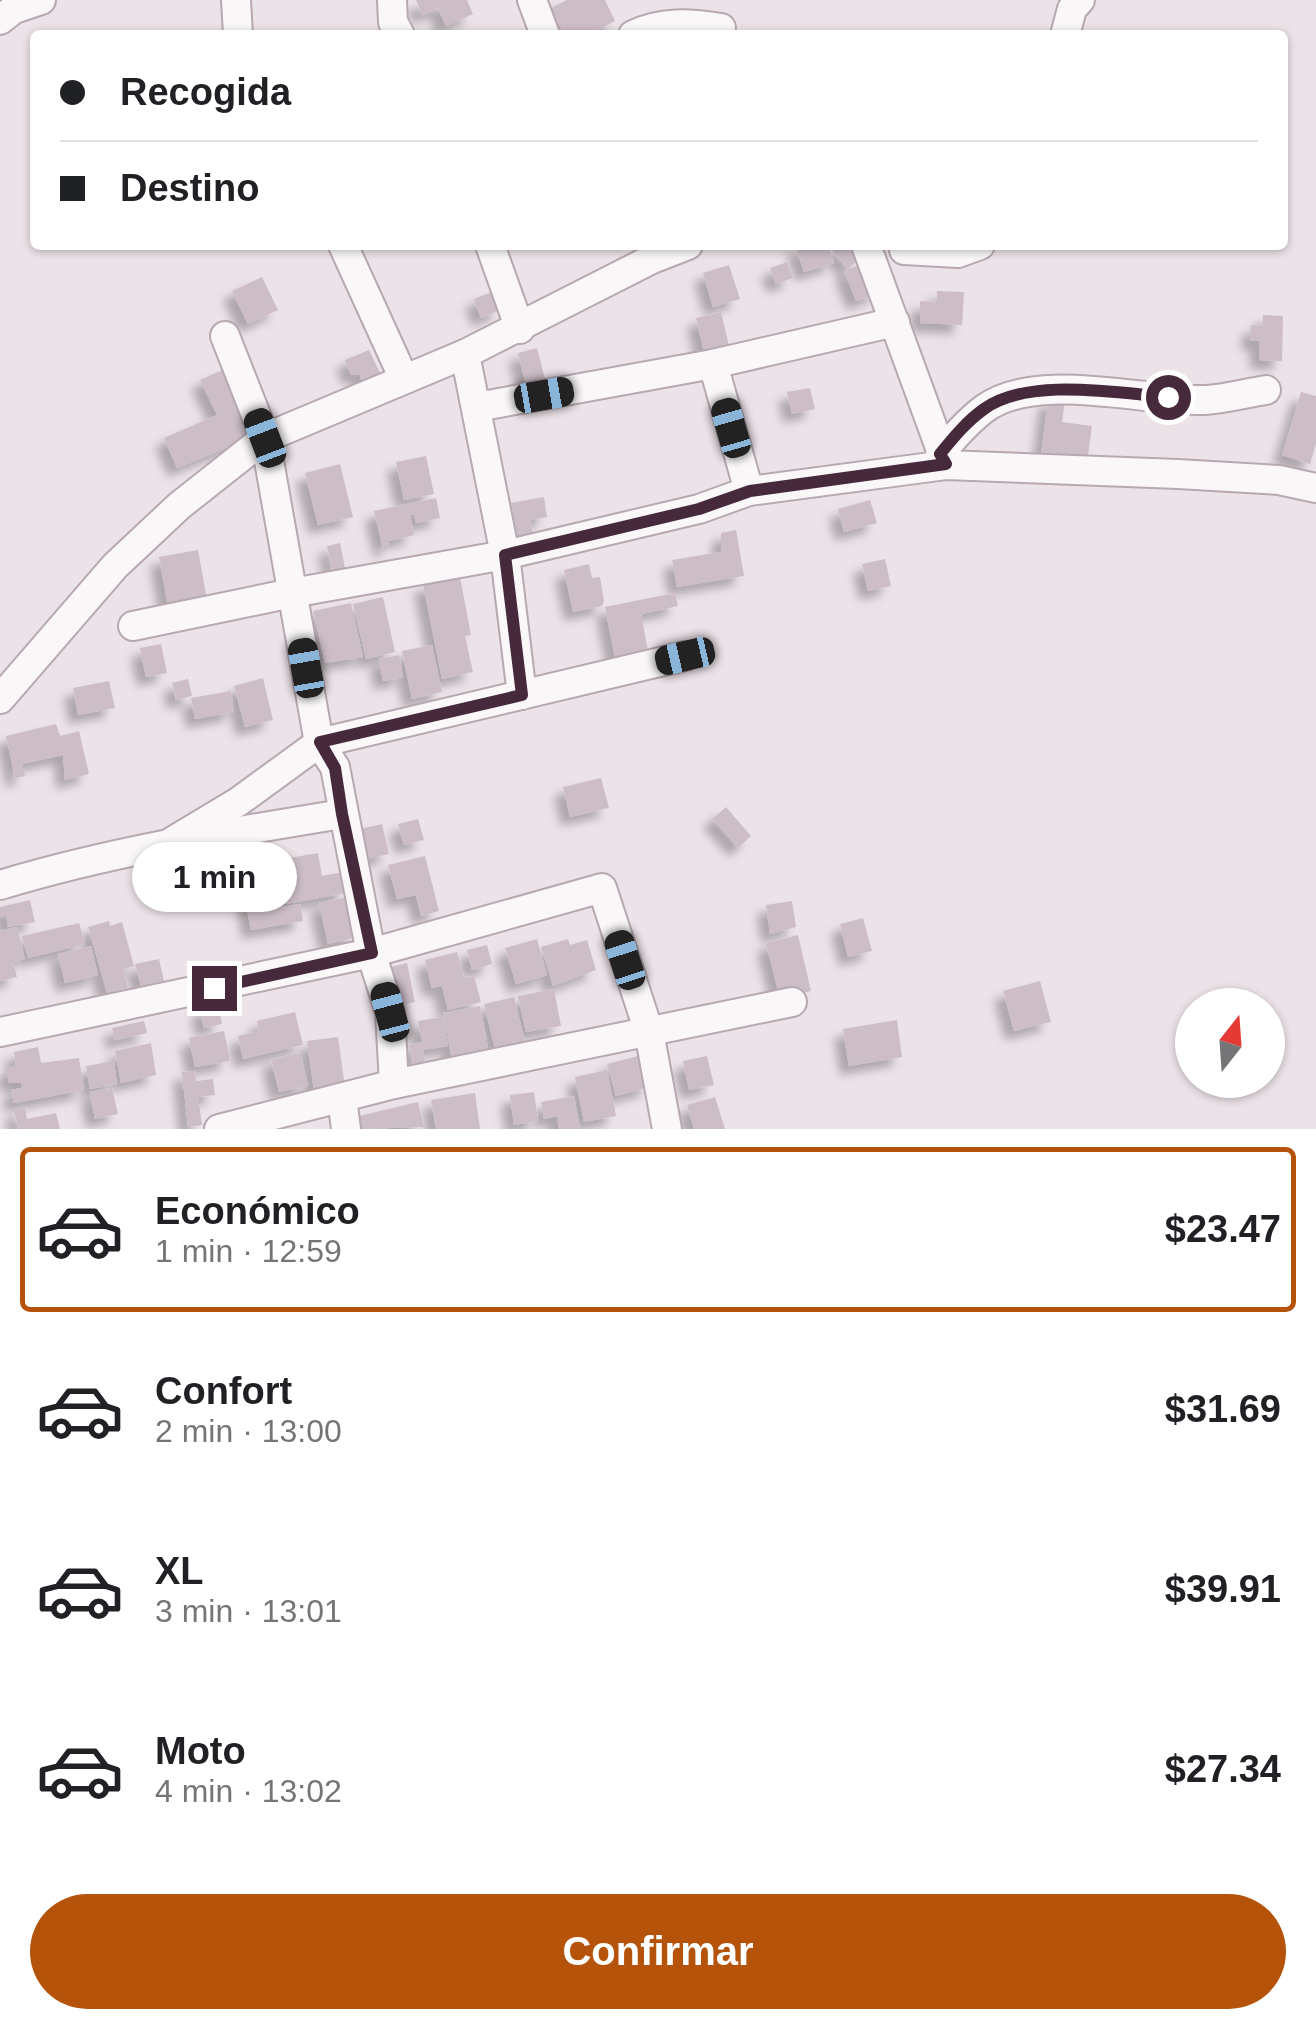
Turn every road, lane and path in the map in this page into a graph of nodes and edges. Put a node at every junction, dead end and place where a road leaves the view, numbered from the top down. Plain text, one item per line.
1 (40, 0) edge
2 (236, 0) edge
3 (392, 0) edge
4 (532, 0) edge
5 (1080, 0) edge
6 (0, 20) edge
7 (721, 28) dead end
8 (238, 30) edge
9 (398, 30) edge
10 (544, 30) edge
11 (643, 30) edge
12 (1066, 30) edge
13 (345, 250) edge
14 (492, 250) edge
15 (663, 250) edge
16 (868, 250) edge
17 (904, 250) dead end
18 (966, 250) edge
19 (627, 257) edge
20 (895, 322) junction
21 (520, 329) junction
22 (225, 336) dead end
23 (465, 354) junction
24 (713, 364) junction
25 (404, 379) junction
26 (1266, 390) dead end
27 (476, 407) junction
28 (265, 438) junction
29 (943, 459) junction
30 (1316, 488) edge
31 (750, 491) junction
32 (505, 555) junction
33 (292, 593) junction
34 (133, 626) dead end
35 (685, 656) dead end
36 (522, 695) junction
37 (0, 699) edge
38 (320, 742) junction
39 (342, 814) junction
40 (172, 841) junction
41 (0, 885) edge
42 (372, 953) junction
43 (792, 1002) dead end
44 (0, 1032) edge
45 (649, 1032) junction
46 (394, 1084) junction
47 (342, 1098) junction
48 (219, 1129) edge
49 (346, 1129) edge
50 (667, 1129) edge

1 - 6 street
2 - 8 street
3 - 9 street
4 - 10 street
5 - 12 street
7 - 11 street
13 - 25 street
14 - 21 street
15 - 19 street
16 - 20 street
17 - 18 street
19 - 21 street
20 - 24 street
20 - 29 street
21 - 23 street
22 - 28 street
23 - 25 street
23 - 27 street
24 - 27 street
24 - 31 street
25 - 28 street
26 - 29 street
27 - 32 street
28 - 33 street
28 - 37 street
29 - 30 street
29 - 31 street
31 - 32 street
32 - 33 street
32 - 36 street
33 - 34 street
33 - 38 street
35 - 36 street
36 - 38 street
38 - 39 street
38 - 40 street
39 - 40 street
39 - 42 street
40 - 41 street
42 - 44 street
42 - 45 street
42 - 46 street
43 - 45 street
45 - 46 street
45 - 50 street
46 - 47 street
47 - 48 street
47 - 49 street

